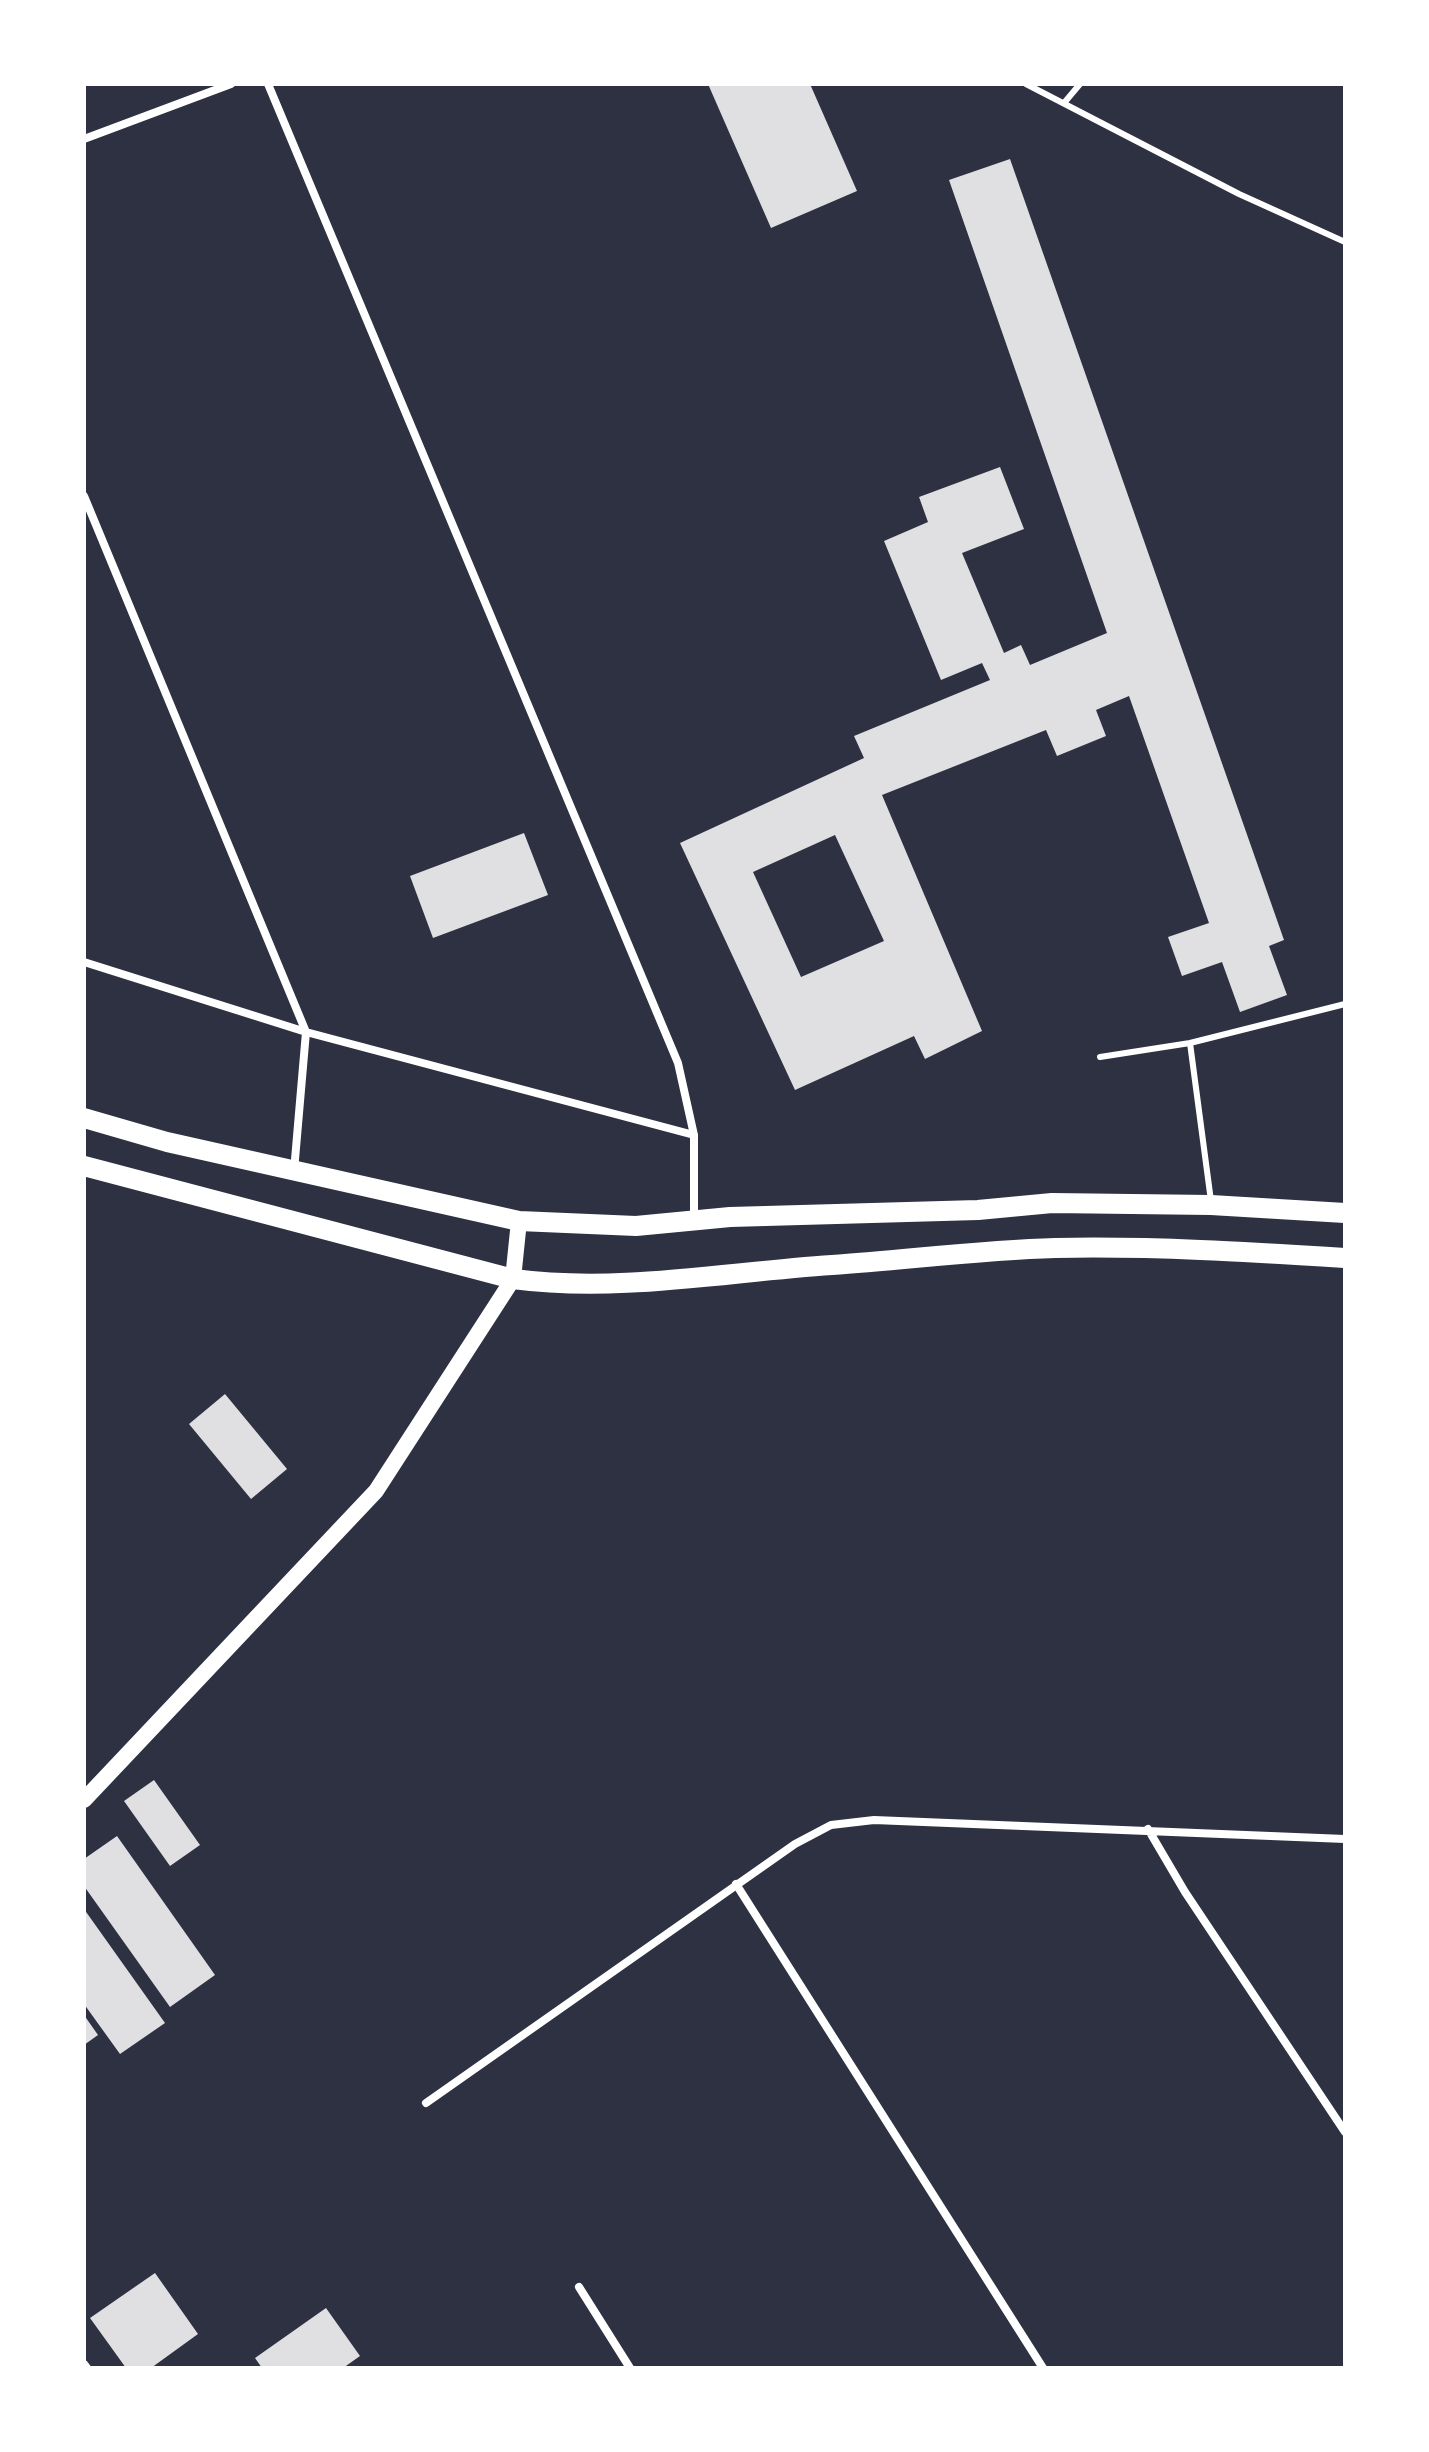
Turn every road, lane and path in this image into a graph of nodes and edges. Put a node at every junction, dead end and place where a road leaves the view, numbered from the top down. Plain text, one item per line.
1 (231, 84) edge
2 (268, 84) edge
3 (1026, 84) edge
4 (1080, 84) edge
5 (1064, 103) junction
6 (84, 139) edge
7 (1345, 242) edge
8 (84, 496) edge
9 (84, 962) edge
10 (1345, 1004) edge
11 (306, 1032) junction
12 (1190, 1043) junction
13 (1100, 1057) dead end
14 (84, 1118) edge
15 (694, 1135) junction
16 (84, 1166) edge
17 (294, 1172) junction
18 (1211, 1205) junction
19 (1345, 1213) edge
20 (519, 1221) junction
21 (695, 1221) junction
22 (1345, 1258) edge
23 (513, 1279) junction
24 (84, 1800) edge
25 (1148, 1829) junction
26 (1345, 1839) edge
27 (736, 1884) junction
28 (426, 2103) dead end
29 (1345, 2132) edge
30 (579, 2287) dead end
31 (630, 2368) edge
32 (1043, 2368) edge

1 - 6 street
2 - 15 street
3 - 5 lane
4 - 5 lane
5 - 7 lane
8 - 11 street
9 - 11 street
10 - 12 lane
11 - 15 street
11 - 17 street
12 - 13 lane
12 - 18 lane
14 - 17 main road
15 - 21 street
16 - 23 main road
17 - 20 main road
18 - 19 main road
18 - 21 main road
20 - 21 main road
20 - 23 main road
22 - 23 main road
23 - 24 main road
25 - 26 street
25 - 27 street
25 - 29 street
27 - 28 street
27 - 32 street
30 - 31 street

